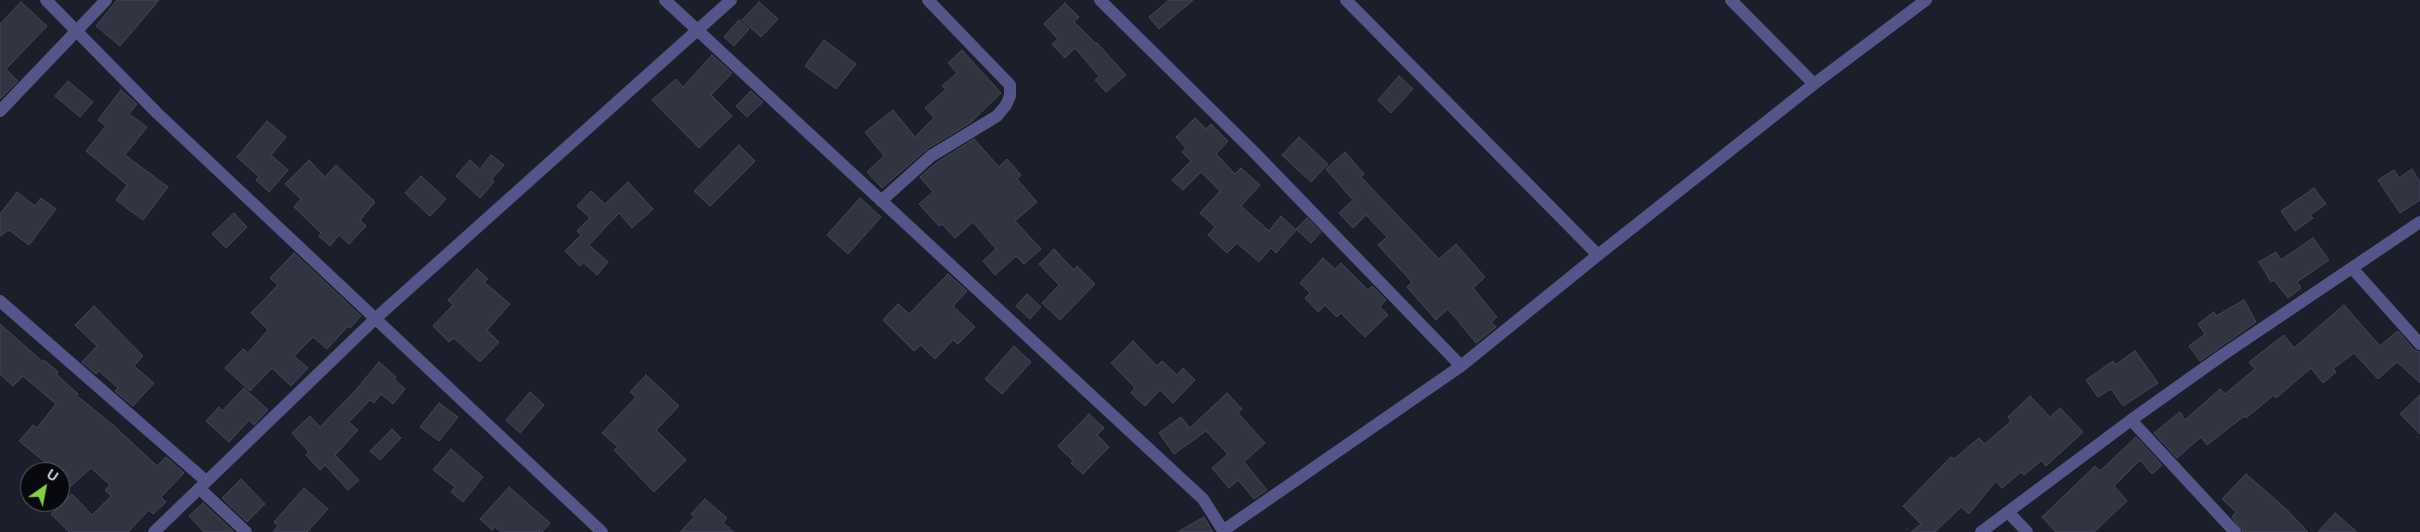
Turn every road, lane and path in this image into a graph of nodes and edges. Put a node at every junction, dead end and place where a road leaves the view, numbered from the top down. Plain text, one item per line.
1 (46, 0) edge
2 (106, 0) edge
3 (665, 0) edge
4 (731, 0) edge
5 (928, 0) edge
6 (1100, 0) edge
7 (1346, 0) edge
8 (1731, 0) edge
9 (1926, 0) edge
10 (78, 31) junction
11 (697, 32) junction
12 (1814, 84) junction
13 (0, 111) edge
14 (881, 201) junction
15 (2420, 222) edge
16 (1598, 256) junction
17 (2352, 268) junction
18 (0, 301) edge
19 (376, 318) junction
20 (2420, 344) edge
21 (1461, 366) junction
22 (2131, 420) junction
23 (203, 485) junction
24 (2008, 512) junction
25 (1224, 531) edge
26 (154, 532) edge
27 (246, 532) edge
28 (602, 532) edge
29 (1981, 532) edge
30 (2026, 532) edge
31 (2235, 532) edge

1 - 10 street
2 - 10 street
3 - 11 street
4 - 11 street
5 - 14 street
6 - 21 street
7 - 16 street
8 - 12 street
9 - 12 street
10 - 13 street
10 - 19 street
11 - 14 street
11 - 19 street
12 - 16 street
14 - 25 street
15 - 17 street
16 - 21 street
17 - 20 street
17 - 22 street
18 - 23 street
19 - 23 street
19 - 28 street
21 - 25 street
22 - 24 street
22 - 31 street
23 - 26 street
23 - 27 street
24 - 29 street
24 - 30 street

